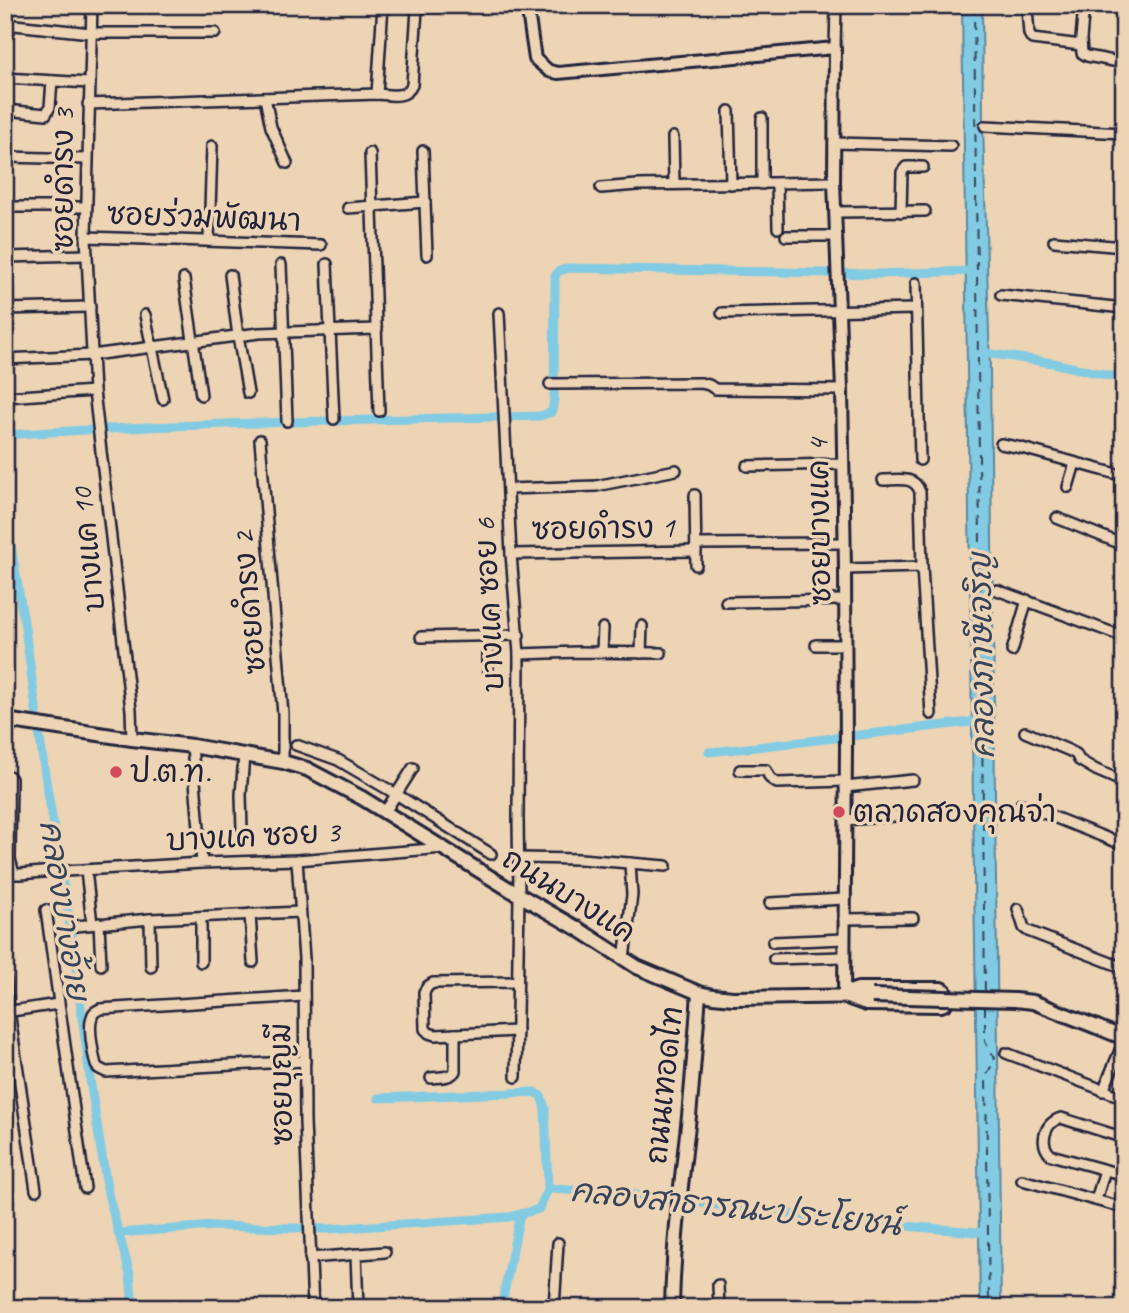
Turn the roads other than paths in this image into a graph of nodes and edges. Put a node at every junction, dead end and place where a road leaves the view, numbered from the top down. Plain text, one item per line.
1 (383, 5) edge
2 (527, 5) edge
3 (836, 5) edge
4 (1029, 5) edge
5 (1084, 5) edge
6 (91, 7) edge
7 (440, 7) edge
8 (5, 24) edge
9 (91, 33) junction
10 (215, 33) dead end
11 (1081, 45) junction
12 (835, 48) junction
13 (1124, 63) edge
14 (5, 78) edge
15 (52, 81) junction
16 (89, 83) junction
17 (377, 94) junction
18 (265, 98) junction
19 (88, 104) junction
20 (5, 110) edge
21 (729, 111) dead end
22 (762, 118) dead end
23 (985, 126) dead end
24 (1124, 133) edge
25 (673, 137) dead end
26 (834, 142) junction
27 (212, 146) dead end
28 (951, 146) dead end
29 (423, 151) dead end
30 (370, 153) dead end
31 (5, 157) edge
32 (87, 159) junction
33 (287, 163) dead end
34 (923, 167) dead end
35 (834, 182) junction
36 (674, 184) junction
37 (731, 184) junction
38 (762, 184) junction
39 (777, 184) junction
40 (601, 188) dead end
41 (425, 202) junction
42 (372, 206) junction
43 (5, 207) edge
44 (86, 207) junction
45 (348, 208) dead end
46 (925, 211) dead end
47 (836, 212) junction
48 (901, 212) junction
49 (778, 228) dead end
50 (786, 236) dead end
51 (837, 236) junction
52 (86, 237) junction
53 (209, 241) junction
54 (1054, 241) dead end
55 (321, 245) dead end
56 (1124, 247) edge
57 (87, 255) junction
58 (427, 255) dead end
59 (5, 257) edge
60 (327, 264) dead end
61 (281, 265) dead end
62 (230, 275) dead end
63 (184, 279) dead end
64 (916, 283) dead end
65 (1001, 295) dead end
66 (90, 307) junction
67 (1124, 308) edge
68 (5, 309) edge
69 (916, 309) junction
70 (840, 312) junction
71 (499, 313) dead end
72 (722, 313) dead end
73 (145, 315) dead end
74 (377, 329) junction
75 (330, 331) junction
76 (284, 332) junction
77 (238, 336) junction
78 (194, 342) junction
79 (151, 348) junction
80 (92, 355) junction
81 (5, 359) edge
82 (550, 384) dead end
83 (842, 390) junction
84 (94, 391) junction
85 (248, 393) dead end
86 (201, 394) dead end
87 (5, 397) edge
88 (163, 399) dead end
89 (379, 411) dead end
90 (334, 419) dead end
91 (287, 421) dead end
92 (260, 440) dead end
93 (1001, 444) dead end
94 (920, 460) dead end
95 (1075, 463) junction
96 (843, 464) junction
97 (747, 466) dead end
98 (676, 470) dead end
99 (1124, 476) edge
100 (883, 480) dead end
101 (1068, 487) dead end
102 (508, 489) junction
103 (695, 495) dead end
104 (1057, 518) dead end
105 (844, 543) junction
106 (1124, 545) edge
107 (696, 548) junction
108 (511, 554) junction
109 (696, 565) dead end
110 (922, 567) junction
111 (845, 569) junction
112 (997, 590) dead end
113 (845, 600) junction
114 (1027, 600) junction
115 (726, 602) dead end
116 (495, 611) dead end
117 (642, 626) dead end
118 (603, 628) dead end
119 (519, 635) junction
120 (493, 636) junction
121 (1124, 636) edge
122 (421, 637) dead end
123 (816, 645) dead end
124 (845, 645) junction
125 (1013, 651) dead end
126 (602, 652) junction
127 (641, 653) junction
128 (661, 653) dead end
129 (519, 654) junction
130 (488, 669) dead end
131 (931, 714) dead end
132 (5, 720) edge
133 (1025, 732) dead end
134 (132, 739) junction
135 (296, 745) dead end
136 (192, 746) junction
137 (244, 755) junction
138 (283, 762) junction
139 (413, 768) dead end
140 (740, 770) dead end
141 (7, 775) edge
142 (913, 780) dead end
143 (1124, 782) edge
144 (845, 784) junction
145 (396, 794) junction
146 (1021, 804) dead end
147 (385, 812) junction
148 (932, 813) dead end
149 (8, 818) edge
150 (845, 820) junction
151 (242, 830) dead end
152 (1123, 842) edge
153 (444, 848) junction
154 (491, 854) dead end
155 (518, 858) junction
156 (8, 859) edge
157 (297, 860) junction
158 (202, 863) junction
159 (630, 863) junction
160 (666, 866) dead end
161 (86, 870) junction
162 (53, 871) dead end
163 (65, 871) dead end
164 (519, 896) junction
165 (844, 899) junction
166 (770, 903) dead end
167 (1018, 909) dead end
168 (46, 910) dead end
169 (300, 912) junction
170 (250, 914) junction
171 (201, 917) junction
172 (913, 918) dead end
173 (150, 919) junction
174 (844, 919) junction
175 (96, 923) junction
176 (76, 926) dead end
177 (844, 939) junction
178 (773, 942) dead end
179 (844, 957) junction
180 (624, 959) junction
181 (774, 959) dead end
182 (201, 962) dead end
183 (253, 962) dead end
184 (102, 965) dead end
185 (151, 967) dead end
186 (1124, 968) edge
187 (5, 972) edge
188 (517, 982) junction
189 (699, 993) junction
190 (304, 996) junction
191 (844, 997) junction
192 (58, 1004) junction
193 (7, 1012) edge
194 (517, 1031) junction
195 (456, 1034) junction
196 (1123, 1036) edge
197 (1006, 1053) dead end
198 (305, 1061) junction
199 (516, 1077) dead end
200 (431, 1078) dead end
201 (1103, 1091) junction
202 (1124, 1098) edge
203 (1124, 1138) edge
204 (1105, 1170) junction
205 (1124, 1175) edge
206 (1022, 1180) dead end
207 (85, 1188) dead end
208 (36, 1190) dead end
209 (1096, 1200) junction
210 (1124, 1208) edge
211 (558, 1243) dead end
212 (385, 1252) dead end
213 (356, 1254) junction
214 (310, 1258) junction
215 (718, 1285) dead end
216 (313, 1308) edge
217 (358, 1308) edge
218 (554, 1308) edge
219 (672, 1308) edge
220 (719, 1308) edge

1 - 17 street
2 - 12 street
3 - 12 street
4 - 11 street
5 - 11 street
6 - 9 street, ซอยดำรง 3
7 - 17 street
8 - 9 street
9 - 10 street
9 - 16 street, ซอยดำรง 3
11 - 13 street
12 - 26 street, ซอยบางแค 4
14 - 15 street
15 - 16 street
15 - 20 street
16 - 19 street, ซอยดำรง 3
17 - 18 street
18 - 19 street
18 - 33 street
19 - 32 street, ซอยดำรง 3
21 - 37 street
22 - 38 street
23 - 24 street
25 - 36 street
26 - 28 street
26 - 35 street, ซอยบางแค 4
27 - 53 street
29 - 41 street
30 - 42 street
31 - 32 street
32 - 44 street, ซอยดำรง 3
34 - 48 street
35 - 39 street
35 - 47 street, ซอยบางแค 4
36 - 37 street
36 - 40 street
37 - 38 street
38 - 39 street
39 - 49 street
41 - 42 street
41 - 58 street
42 - 45 street
42 - 74 street
43 - 44 street
44 - 52 street, ซอยดำรง 3
46 - 48 street
47 - 48 street
47 - 51 street, ซอยบางแค 4
50 - 51 street
51 - 70 street, ซอยบางแค 4
52 - 53 street, ซอยร่วมพัฒนา
52 - 57 street, ซอยดำรง 3
53 - 55 street, ซอยร่วมพัฒนา
54 - 56 street
57 - 59 street
57 - 66 street, ซอยดำรง 3
60 - 75 street
61 - 76 street
62 - 77 street
63 - 78 street
64 - 69 street
65 - 67 street
66 - 68 street
66 - 80 street, ซอยดำรง 3
69 - 70 street
69 - 94 street
70 - 72 street
70 - 83 street, ซอยบางแค 4
71 - 102 street, บางแค ซอย 6
73 - 79 street
74 - 75 street
74 - 89 street
75 - 76 street
75 - 90 street
76 - 77 street
76 - 91 street
77 - 78 street
77 - 85 street
78 - 79 street
78 - 86 street
79 - 80 street
79 - 88 street
80 - 81 street
80 - 84 street, บางแค 10
82 - 83 street
83 - 96 street, ซอยบางแค 4
84 - 87 street
84 - 134 street, บางแค 10
92 - 138 street, ซอยดำรง 2
93 - 95 street
95 - 99 street
95 - 101 street
96 - 97 street
96 - 105 street, ซอยบางแค 4
98 - 102 street
100 - 110 street
102 - 108 street, บางแค ซอย 6
103 - 107 street
104 - 106 street
105 - 107 street, ซอยดำรง 1
105 - 111 street, ซอยบางแค 4
107 - 108 street, ซอยดำรง 1
107 - 109 street
108 - 119 street, บางแค ซอย 6
110 - 111 street
110 - 131 street
111 - 113 street, ซอยบางแค 4
112 - 114 street
113 - 115 street
113 - 124 street, ซอยบางแค 4
114 - 121 street
114 - 125 street
116 - 120 street
117 - 127 street
118 - 126 street
119 - 120 street
119 - 129 street, บางแค ซอย 6
120 - 122 street
120 - 130 street
123 - 124 street
124 - 144 street, ซอยบางแค 4
126 - 127 street
126 - 129 street
127 - 128 street
129 - 155 street, บางแค ซอย 6
132 - 134 main road, ถนนบางแค
133 - 143 street
134 - 136 main road, ถนนบางแค
135 - 145 street
136 - 137 main road, ถนนบางแค
136 - 158 street
137 - 138 main road, ถนนบางแค
137 - 151 street
138 - 147 main road, ถนนบางแค
139 - 145 street
140 - 144 street
141 - 149 street
142 - 144 street
144 - 150 street, ซอยบางแค 4
145 - 147 street
145 - 154 street
146 - 152 street
147 - 153 main road, ถนนบางแค
148 - 150 street
149 - 156 street
150 - 165 street, ซอยบางแค 4
153 - 157 street, บางแค ซอย 3
153 - 164 main road, ถนนบางแค
155 - 159 street
155 - 164 street, บางแค ซอย 6
156 - 162 street
157 - 158 street, บางแค ซอย 3
157 - 169 street, ซอยบุญมี
158 - 161 street, บางแค ซอย 3
159 - 160 street
159 - 180 street
161 - 163 street, บางแค ซอย 3
161 - 175 street
164 - 180 main road, ถนนบางแค
164 - 188 street, บางแค ซอย 6
165 - 166 street
165 - 174 street, ซอยบางแค 4
167 - 186 street
168 - 192 street
169 - 170 street
169 - 190 street, ซอยบุญมี
170 - 171 street
170 - 183 street
171 - 173 street
171 - 182 street
172 - 174 street
173 - 175 street
173 - 185 street
174 - 177 street, ซอยบางแค 4
175 - 176 street
175 - 184 street
177 - 178 street
177 - 179 street, ซอยบางแค 4
179 - 181 street
179 - 191 street, ซอยบางแค 4
180 - 189 main road, ถนนบางแค
187 - 193 street
188 - 194 street, บางแค ซอย 6
188 - 195 street
189 - 191 main road, ถนนบางแค
189 - 219 main road, ถนนเทอดไท
190 - 198 street, ซอยบุญมี
190 - 198 street
191 - 191 street
191 - 196 main road, ถนนบางแค, bridge
192 - 193 street
192 - 207 street
193 - 208 street
194 - 195 street
194 - 199 street, บางแค ซอย 6
195 - 200 street
196 - 201 street
197 - 201 street
198 - 214 street, ซอยบุญมี
201 - 202 street
203 - 204 street
204 - 205 street
204 - 209 street
206 - 209 street
209 - 210 street
211 - 218 street
212 - 213 street
213 - 214 street
213 - 217 street
214 - 216 street, ซอยบุญมี
215 - 220 street

